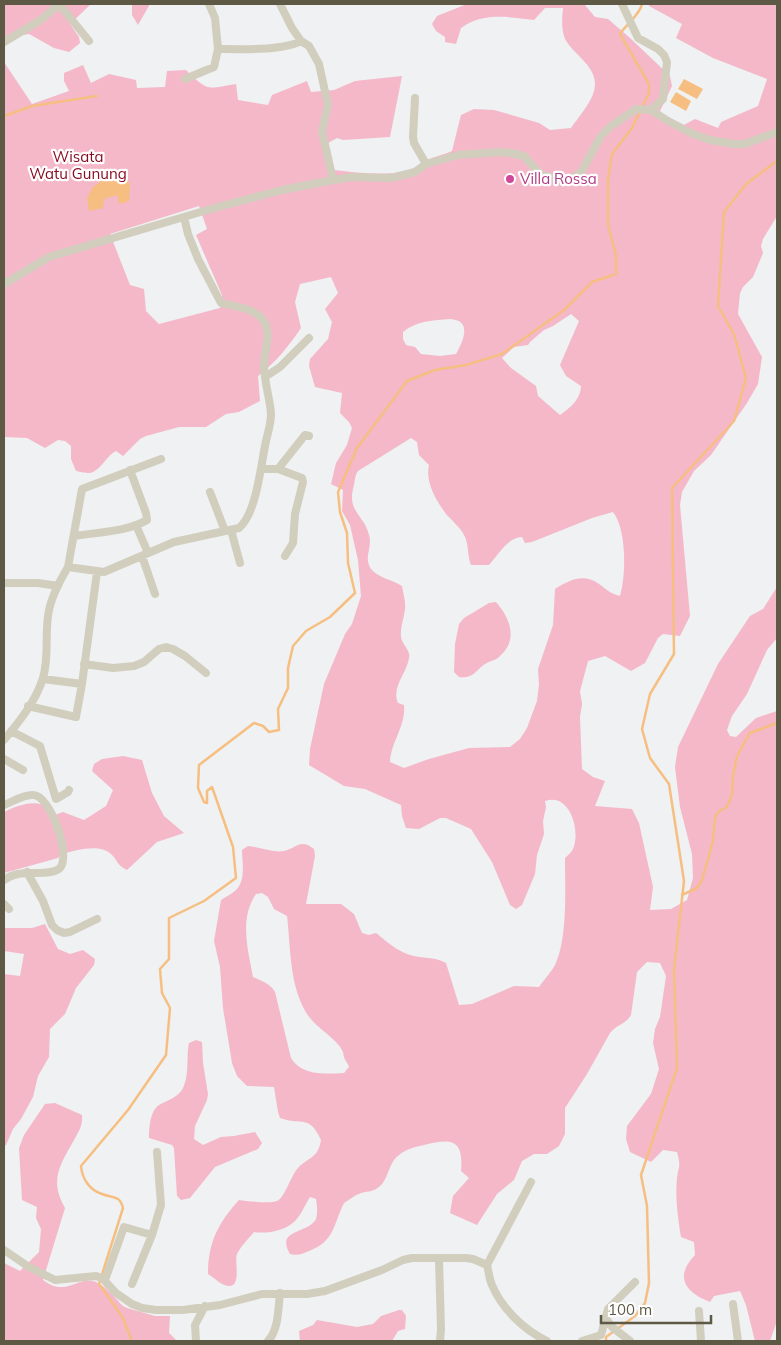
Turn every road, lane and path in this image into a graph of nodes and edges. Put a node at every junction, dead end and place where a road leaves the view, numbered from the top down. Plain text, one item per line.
1 (59, 4) edge
2 (209, 4) edge
3 (280, 4) edge
4 (622, 4) edge
5 (89, 41) dead end
6 (300, 41) junction
7 (4, 42) edge
8 (218, 49) junction
9 (185, 79) dead end
10 (416, 98) dead end
11 (648, 110) junction
12 (777, 132) edge
13 (426, 164) junction
14 (333, 180) junction
15 (184, 216) junction
16 (4, 284) edge
17 (309, 338) dead end
18 (265, 377) junction
19 (309, 436) dead end
20 (161, 459) dead end
21 (262, 469) junction
22 (278, 469) junction
23 (130, 470) junction
24 (210, 492) dead end
25 (136, 525) junction
26 (228, 531) junction
27 (75, 536) junction
28 (145, 555) junction
29 (285, 556) dead end
30 (240, 563) dead end
31 (68, 567) junction
32 (97, 572) junction
33 (4, 583) edge
34 (58, 586) junction
35 (155, 594) dead end
36 (84, 664) junction
37 (206, 673) dead end
38 (43, 679) junction
39 (82, 684) junction
40 (28, 706) junction
41 (11, 731) junction
42 (4, 740) edge
43 (4, 759) edge
44 (23, 770) dead end
45 (69, 790) dead end
46 (56, 799) junction
47 (45, 803) junction
48 (4, 805) edge
49 (27, 872) junction
50 (4, 880) edge
51 (97, 919) dead end
52 (157, 1152) dead end
53 (531, 1182) dead end
54 (152, 1235) junction
55 (4, 1250) edge
56 (439, 1258) junction
57 (487, 1265) junction
58 (101, 1278) junction
59 (635, 1282) dead end
60 (132, 1284) dead end
61 (280, 1293) junction
62 (733, 1304) dead end
63 (206, 1306) junction
64 (699, 1311) dead end
65 (604, 1317) junction
66 (601, 1338) edge
67 (534, 1339) edge
68 (196, 1341) edge
69 (268, 1341) edge
70 (440, 1341) edge
71 (547, 1341) edge
72 (582, 1341) edge
73 (630, 1341) edge
74 (701, 1341) edge
75 (738, 1341) edge

1 - 5 street
1 - 7 street
2 - 8 street
3 - 6 street
4 - 11 street
6 - 8 street
6 - 14 street
8 - 9 street
10 - 13 street
11 - 12 street
11 - 13 street
13 - 14 street
14 - 15 street
15 - 16 street
15 - 18 street
17 - 18 street
18 - 21 street
19 - 22 street
20 - 23 street
21 - 22 street
21 - 26 street
22 - 29 street
23 - 25 street
23 - 27 street
24 - 26 street
25 - 27 street
25 - 28 street
26 - 28 street
26 - 30 street
27 - 31 street
28 - 32 street
28 - 35 street
31 - 32 street
31 - 34 street
32 - 36 street
33 - 34 street
34 - 38 street
36 - 37 street
36 - 39 street
38 - 39 street
38 - 40 street
39 - 40 street
40 - 41 street
41 - 42 street
41 - 46 street
43 - 44 street
45 - 46 street
46 - 47 street
47 - 48 street
47 - 49 street
49 - 50 street
49 - 51 street
52 - 54 street
53 - 57 street
54 - 58 street
54 - 60 street
55 - 58 street
56 - 57 street
56 - 61 street
56 - 70 street
57 - 67 street
58 - 63 street
59 - 65 street
61 - 63 street
61 - 69 street
62 - 75 street
63 - 68 street
64 - 74 street
65 - 66 street
65 - 73 street
66 - 72 street
67 - 71 street

